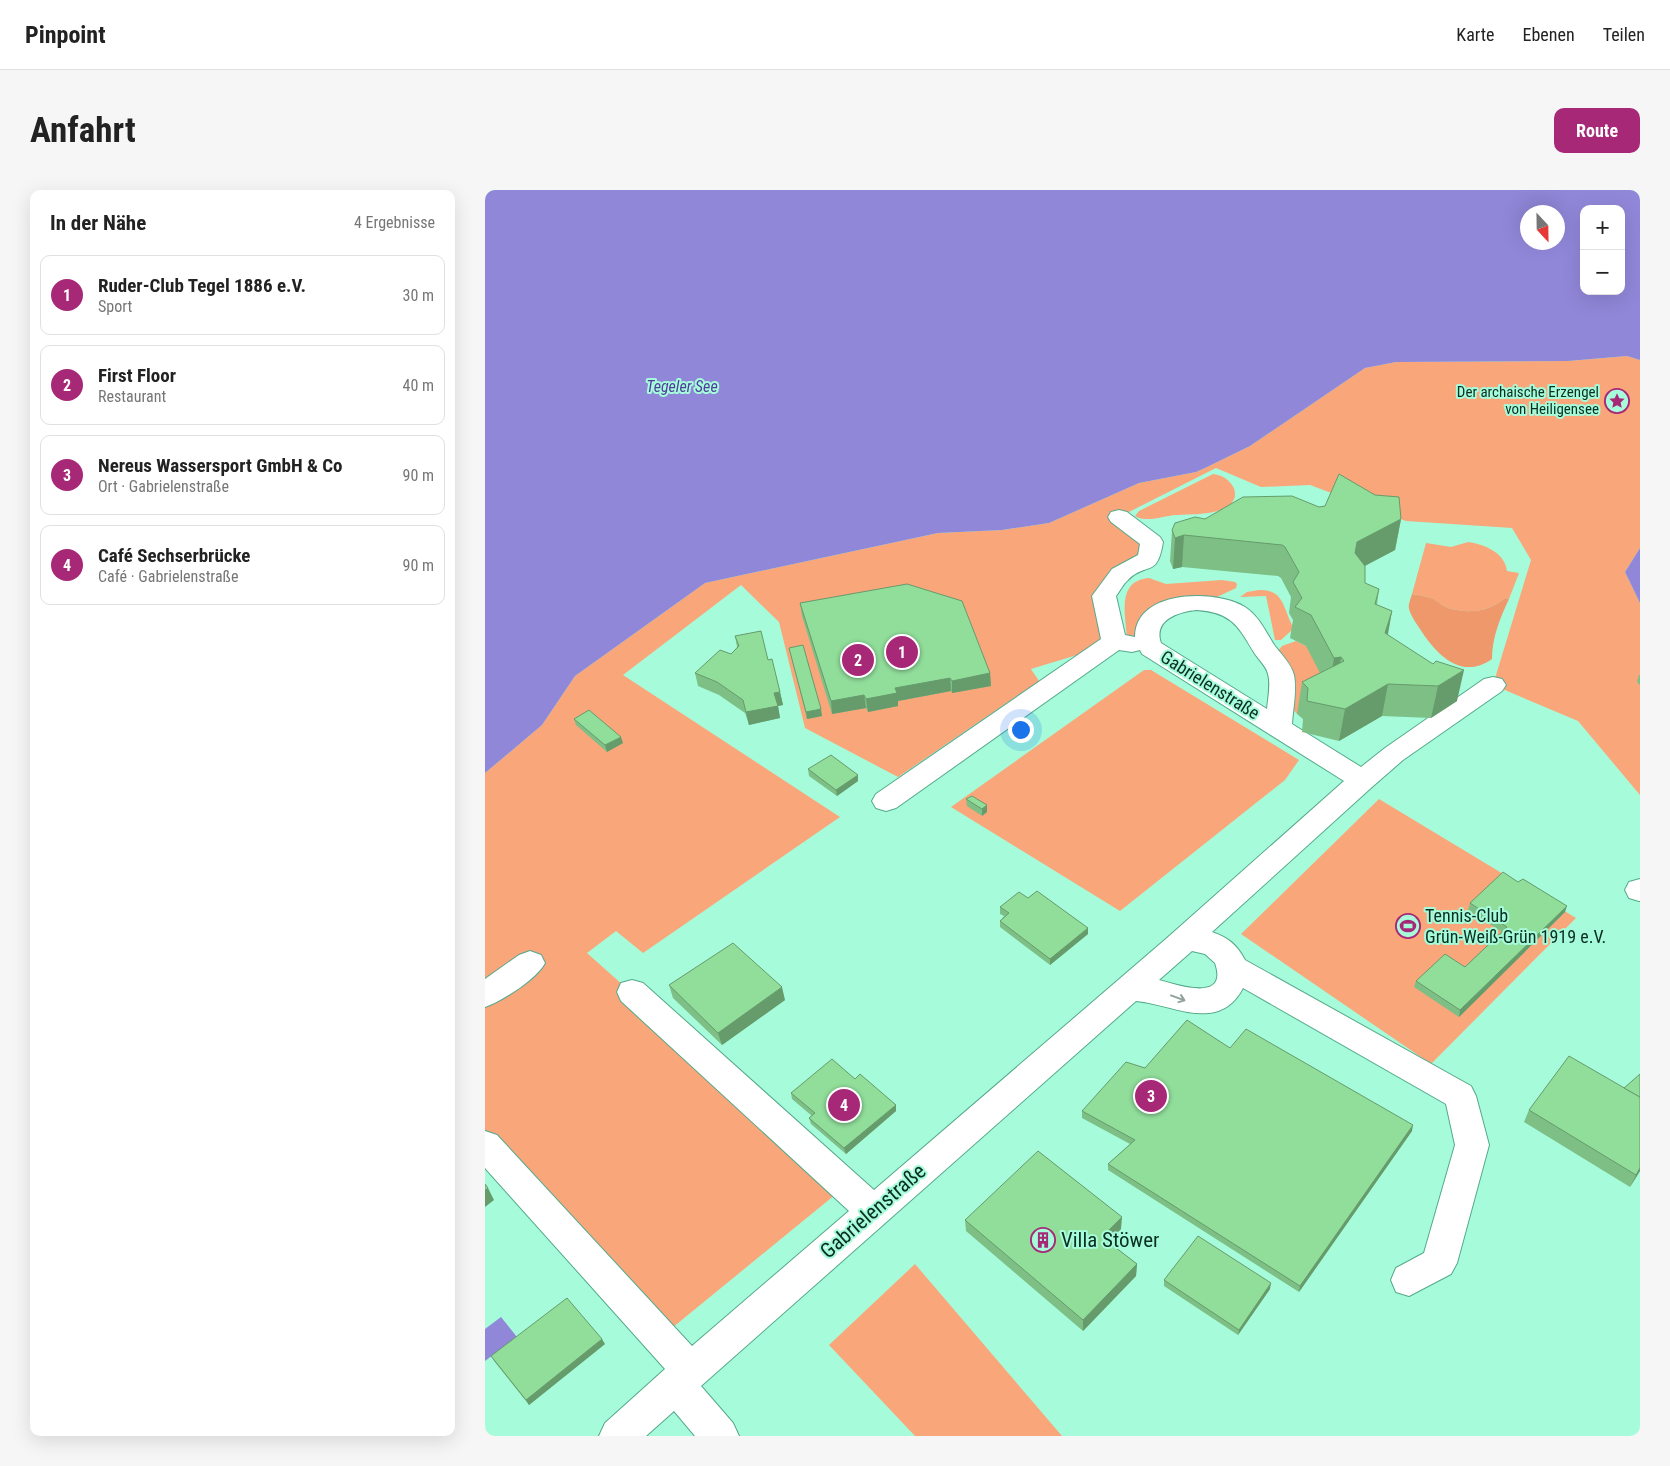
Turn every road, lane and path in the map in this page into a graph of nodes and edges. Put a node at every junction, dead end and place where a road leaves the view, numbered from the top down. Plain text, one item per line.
1 (1119, 518) dead end
2 (1114, 642) junction
3 (1151, 648) junction
4 (1493, 685) dead end
5 (1279, 728) junction
6 (1362, 780) junction
7 (886, 801) dead end
8 (1186, 939) junction
9 (530, 963) dead end
10 (1233, 968) junction
11 (1131, 988) junction
12 (632, 992) dead end
13 (485, 995) edge
14 (485, 1145) edge
15 (873, 1211) junction
16 (1409, 1280) dead end
17 (683, 1378) junction
18 (618, 1436) edge
19 (720, 1436) edge

1 - 2 street
2 - 3 street
2 - 7 street
3 - 5 street, Gabrielenstraße
3 - 5 street, Gabrielenstraße
4 - 6 street, Gabrielenstraße
5 - 6 street, Gabrielenstraße
6 - 8 street, Gabrielenstraße
8 - 10 street
8 - 11 street, Gabrielenstraße
9 - 13 street
11 -> 10 street
10 - 16 street
11 - 15 street, Gabrielenstraße
12 - 15 street
14 - 17 street
15 - 17 street, Gabrielenstraße
17 - 18 street, Gabrielenstraße
17 - 19 street

